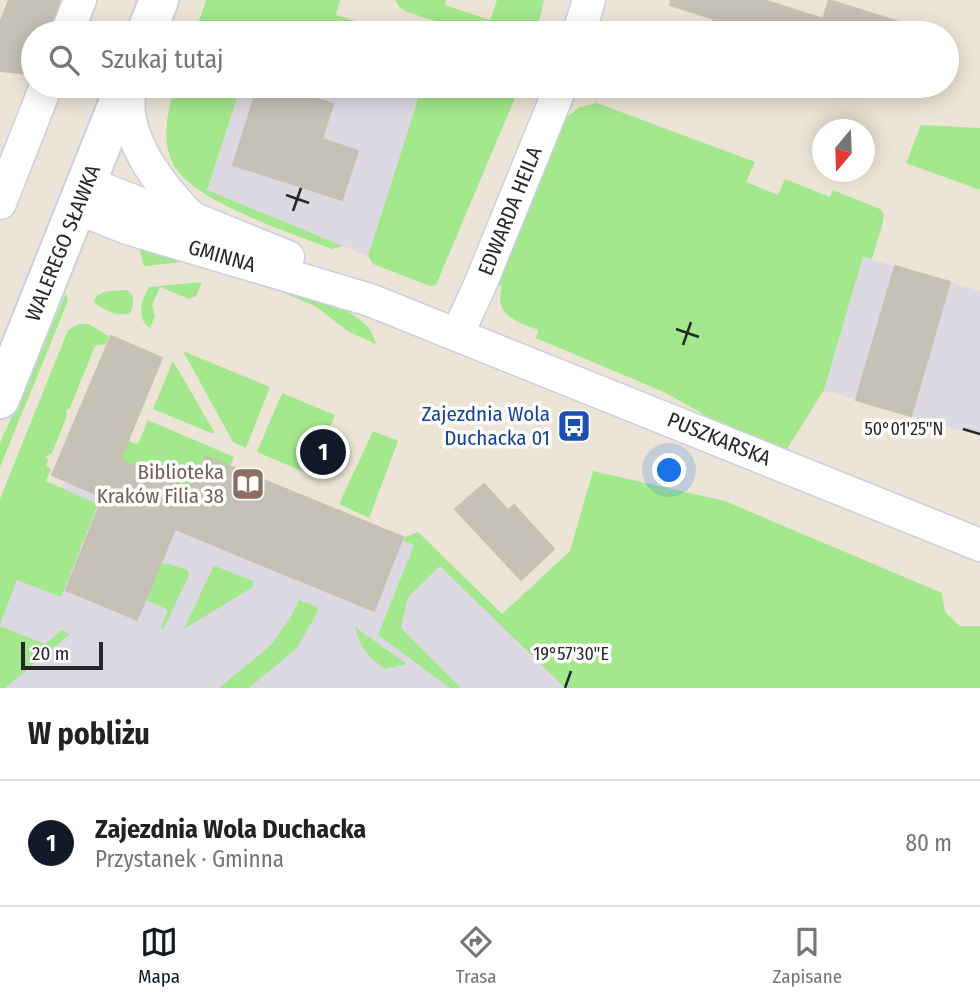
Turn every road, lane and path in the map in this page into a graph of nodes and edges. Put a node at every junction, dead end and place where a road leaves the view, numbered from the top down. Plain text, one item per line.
1 (80, 0) edge
2 (159, 0) edge
3 (589, 0) edge
4 (72, 21) edge
5 (151, 21) edge
6 (583, 21) edge
7 (39, 98) edge
8 (122, 98) edge
9 (128, 98) edge
10 (556, 98) edge
11 (10, 146) edge
12 (82, 196) junction
13 (0, 203) edge
14 (192, 218) junction
15 (370, 300) junction
16 (457, 335) junction
17 (0, 399) edge
18 (980, 545) edge

1 - 4 street
2 - 5 street
3 - 6 street
7 - 11 street
8 - 12 street, WALEREGO SŁAWKA
9 - 14 street, GMINNA
10 - 16 street, EDWARDA HEILA
11 - 13 street
12 - 14 street, GMINNA
12 - 15 street, GMINNA
12 - 17 street, WALEREGO SŁAWKA
14 - 15 street, GMINNA
15 - 16 street, GMINNA
16 - 18 street, PUSZKARSKA

